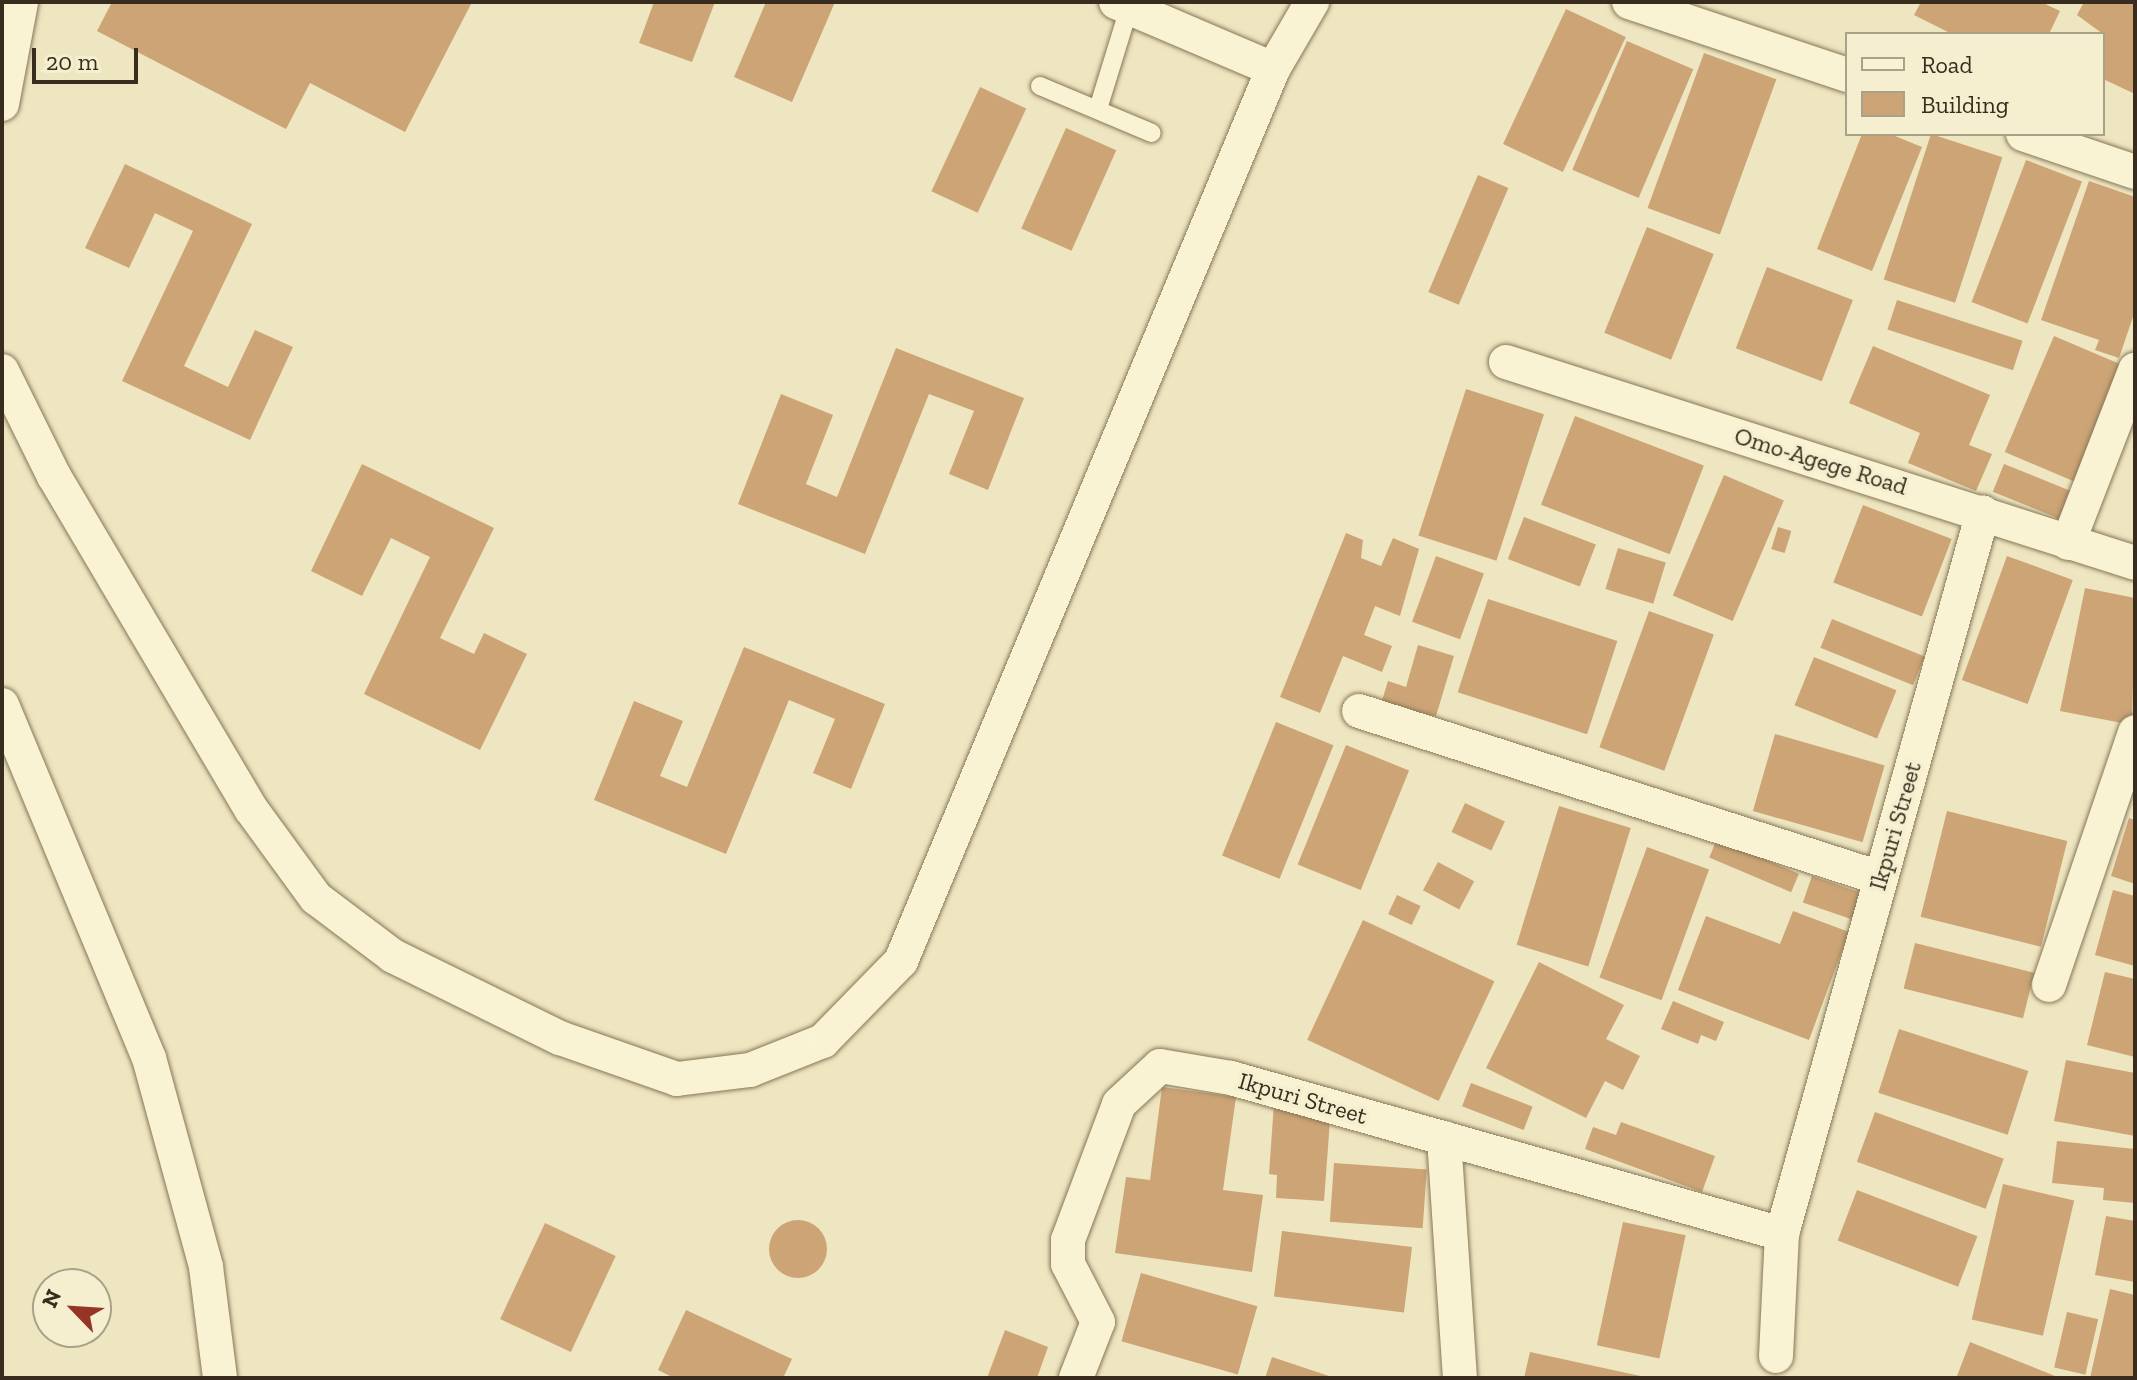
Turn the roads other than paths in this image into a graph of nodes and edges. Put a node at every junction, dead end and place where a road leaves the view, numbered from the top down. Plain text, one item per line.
1 (21, 2) edge
2 (1312, 2) edge
3 (1629, 2) edge
4 (1126, 4) edge
5 (1273, 69) junction
6 (1845, 74) edge
7 (1040, 86) dead end
8 (2, 104) edge
9 (1098, 109) junction
10 (1152, 133) dead end
11 (2029, 136) edge
12 (2135, 172) edge
13 (1506, 362) dead end
14 (2135, 370) edge
15 (2, 371) edge
16 (1983, 512) junction
17 (2068, 543) junction
18 (2135, 563) edge
19 (2, 705) edge
20 (1359, 711) dead end
21 (2135, 732) edge
22 (1880, 878) junction
23 (2049, 985) dead end
24 (1444, 1138) junction
25 (1782, 1234) junction
26 (1776, 1356) dead end
27 (220, 1378) edge
28 (1076, 1378) edge
29 (1460, 1378) edge

1 - 8 street
2 - 5 street
3 - 6 street
4 - 5 street
4 - 9 lane
5 - 15 street
7 - 9 lane
9 - 10 lane
11 - 12 street
13 - 16 street, Omo-Agege Road
14 - 17 street
16 - 17 street, Omo-Agege Road
16 - 22 street, Ikpuri Street
17 - 18 street, Omo-Agege Road
19 - 27 street
20 - 22 street
21 - 23 street
22 - 25 street, Ikpuri Street
24 - 25 street, Ikpuri Street
24 - 28 street, Ikpuri Street
24 - 29 street
25 - 26 street, Ikpuri Street

